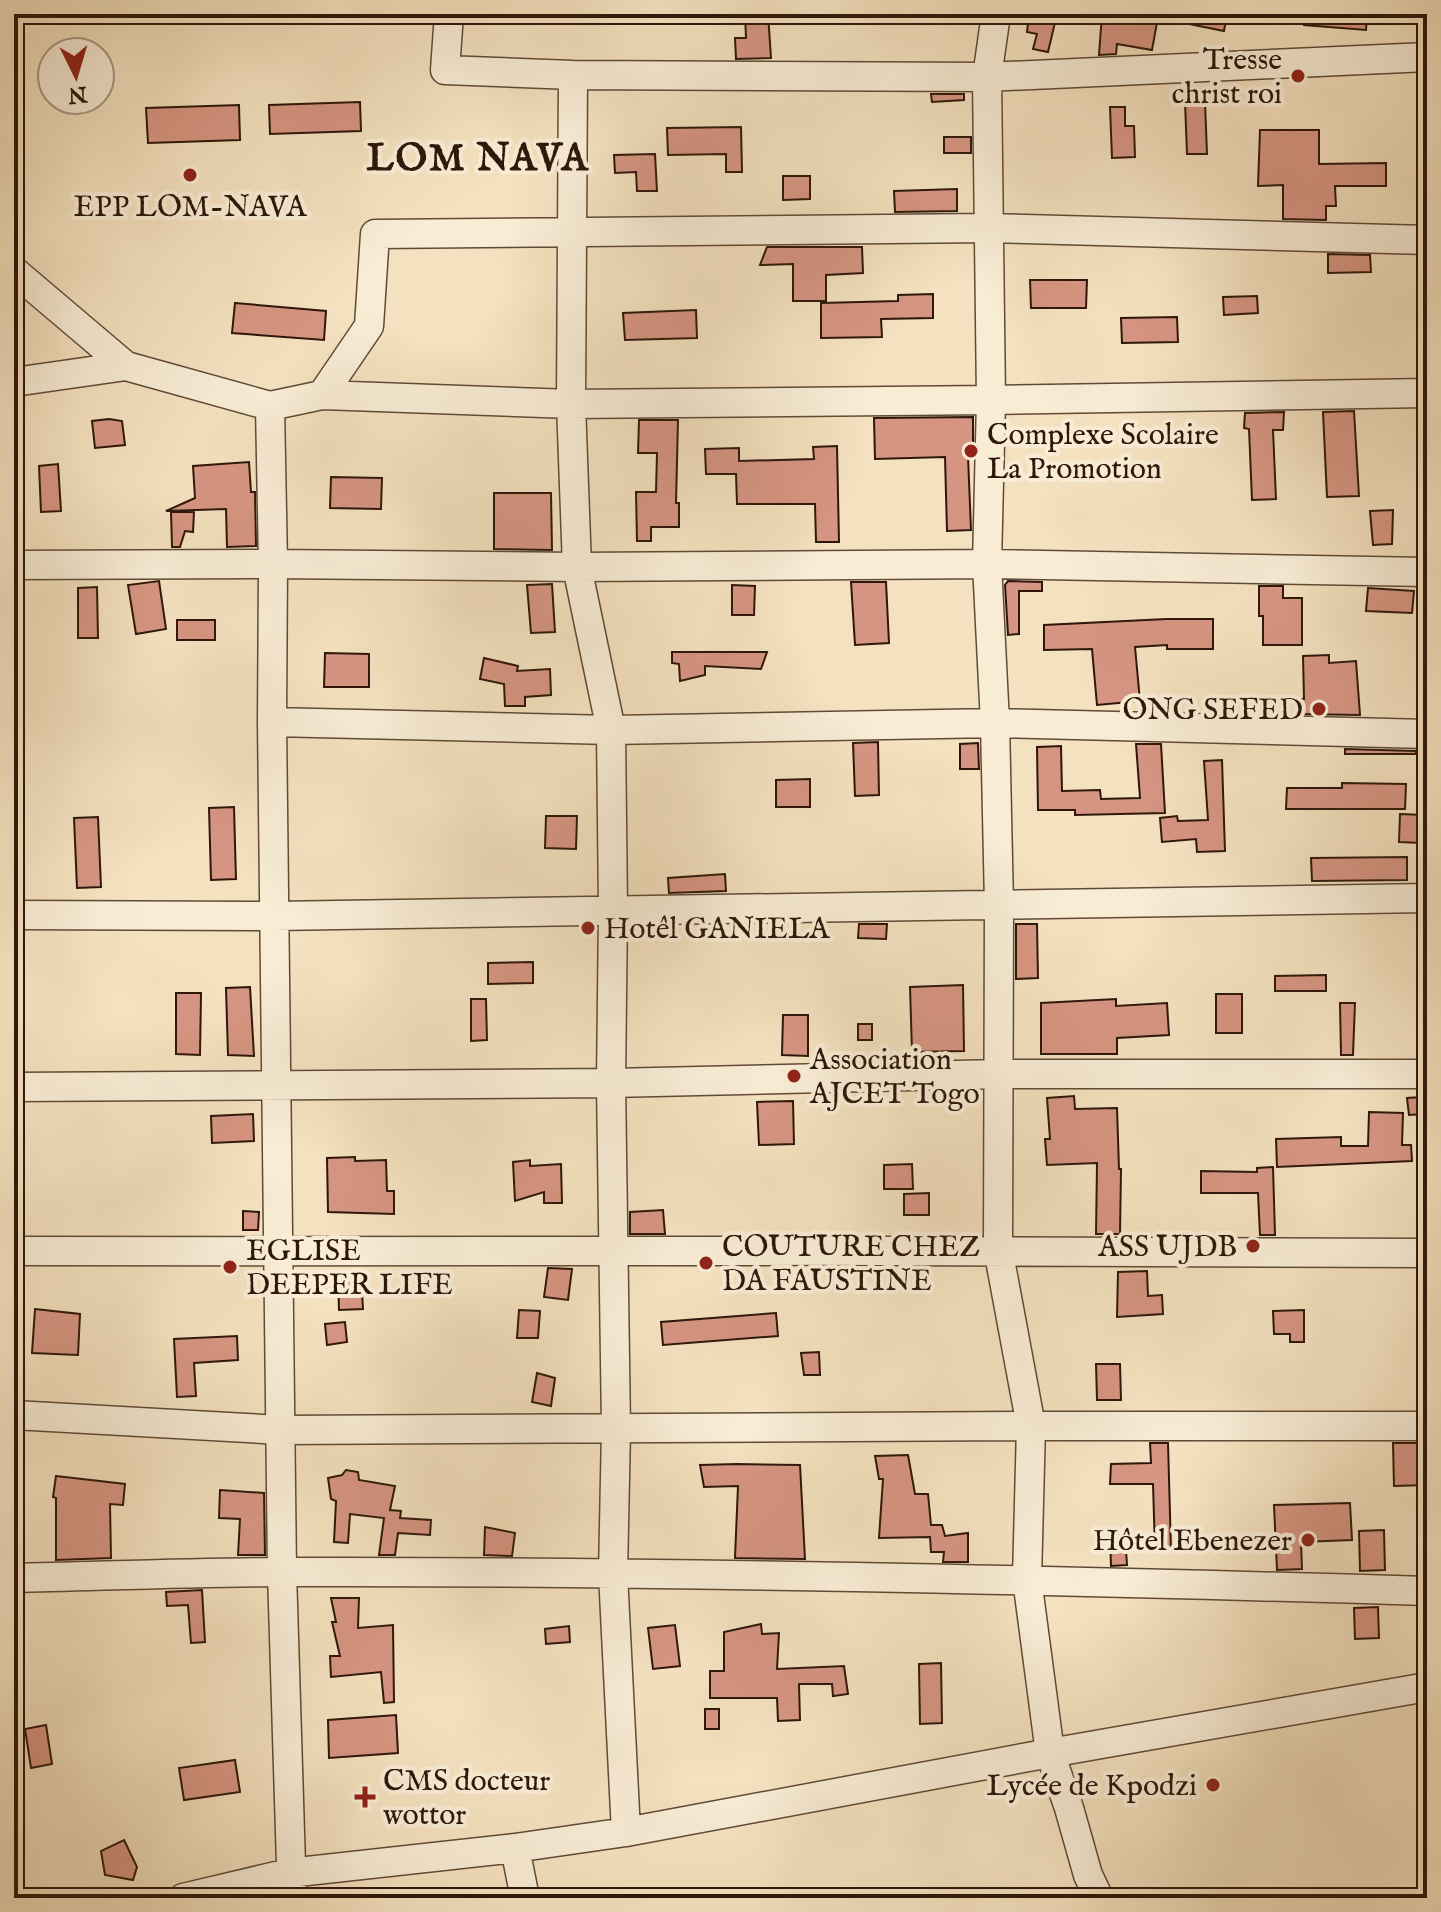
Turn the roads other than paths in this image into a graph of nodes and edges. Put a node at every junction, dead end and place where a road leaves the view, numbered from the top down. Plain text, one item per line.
1 (449, 14) edge
2 (996, 14) edge
3 (1427, 57) edge
4 (573, 75) junction
5 (987, 77) junction
6 (987, 228) junction
7 (574, 231) junction
8 (1427, 240) edge
9 (14, 271) edge
10 (126, 366) junction
11 (14, 382) edge
12 (1427, 393) edge
13 (322, 395) junction
14 (991, 400) junction
15 (571, 404) junction
16 (270, 406) junction
17 (273, 564) junction
18 (987, 564) junction
19 (14, 565) edge
20 (577, 567) junction
21 (1427, 572) edge
22 (272, 722) junction
23 (995, 723) junction
24 (611, 730) junction
25 (1427, 734) edge
26 (1427, 898) edge
27 (999, 905) junction
28 (613, 910) junction
29 (14, 915) edge
30 (275, 916) junction
31 (999, 1074) junction
32 (1427, 1074) edge
33 (611, 1083) junction
34 (276, 1085) junction
35 (14, 1087) edge
36 (998, 1249) junction
37 (14, 1251) edge
38 (280, 1251) junction
39 (615, 1252) junction
40 (1427, 1253) edge
41 (14, 1415) edge
42 (1031, 1426) junction
43 (1427, 1426) edge
44 (616, 1429) junction
45 (281, 1430) junction
46 (282, 1572) junction
47 (613, 1574) junction
48 (14, 1578) edge
49 (1027, 1579) junction
50 (1427, 1591) edge
51 (1427, 1687) edge
52 (1050, 1753) junction
53 (626, 1832) junction
54 (515, 1848) junction
55 (290, 1886) edge
56 (183, 1898) edge
57 (525, 1898) edge
58 (1099, 1898) edge

1 - 4 street
2 - 5 street
3 - 5 street
4 - 5 street
4 - 7 street
5 - 6 street
6 - 7 street
6 - 8 street
6 - 14 street
7 - 13 street
7 - 15 street
9 - 10 street
10 - 11 street
10 - 16 street
12 - 14 street
13 - 15 street
13 - 16 street
14 - 15 street
14 - 18 street
15 - 20 street
16 - 17 street
17 - 19 street
17 - 20 street
17 - 22 street
18 - 20 street
18 - 21 street
18 - 23 street
20 - 24 street
22 - 24 street
22 - 30 street
23 - 24 street
23 - 25 street
23 - 27 street
24 - 28 street
26 - 27 street
27 - 28 street
27 - 31 street
28 - 30 street
28 - 33 street
29 - 30 street
30 - 34 street
31 - 32 street
31 - 33 street
31 - 36 street
33 - 34 street
33 - 39 street
34 - 35 street
34 - 38 street
36 - 39 street
36 - 40 street
36 - 42 street
37 - 38 street
38 - 39 street
38 - 45 street
39 - 44 street
41 - 45 street
42 - 43 street
42 - 44 street
42 - 49 street
44 - 45 street
44 - 47 street
45 - 46 street
46 - 47 street
46 - 48 street
46 - 55 street
47 - 49 street
47 - 53 street
49 - 50 street
49 - 52 street
51 - 52 street
52 - 53 street
52 - 58 street
53 - 54 street
54 - 55 street
54 - 57 street
55 - 56 street

